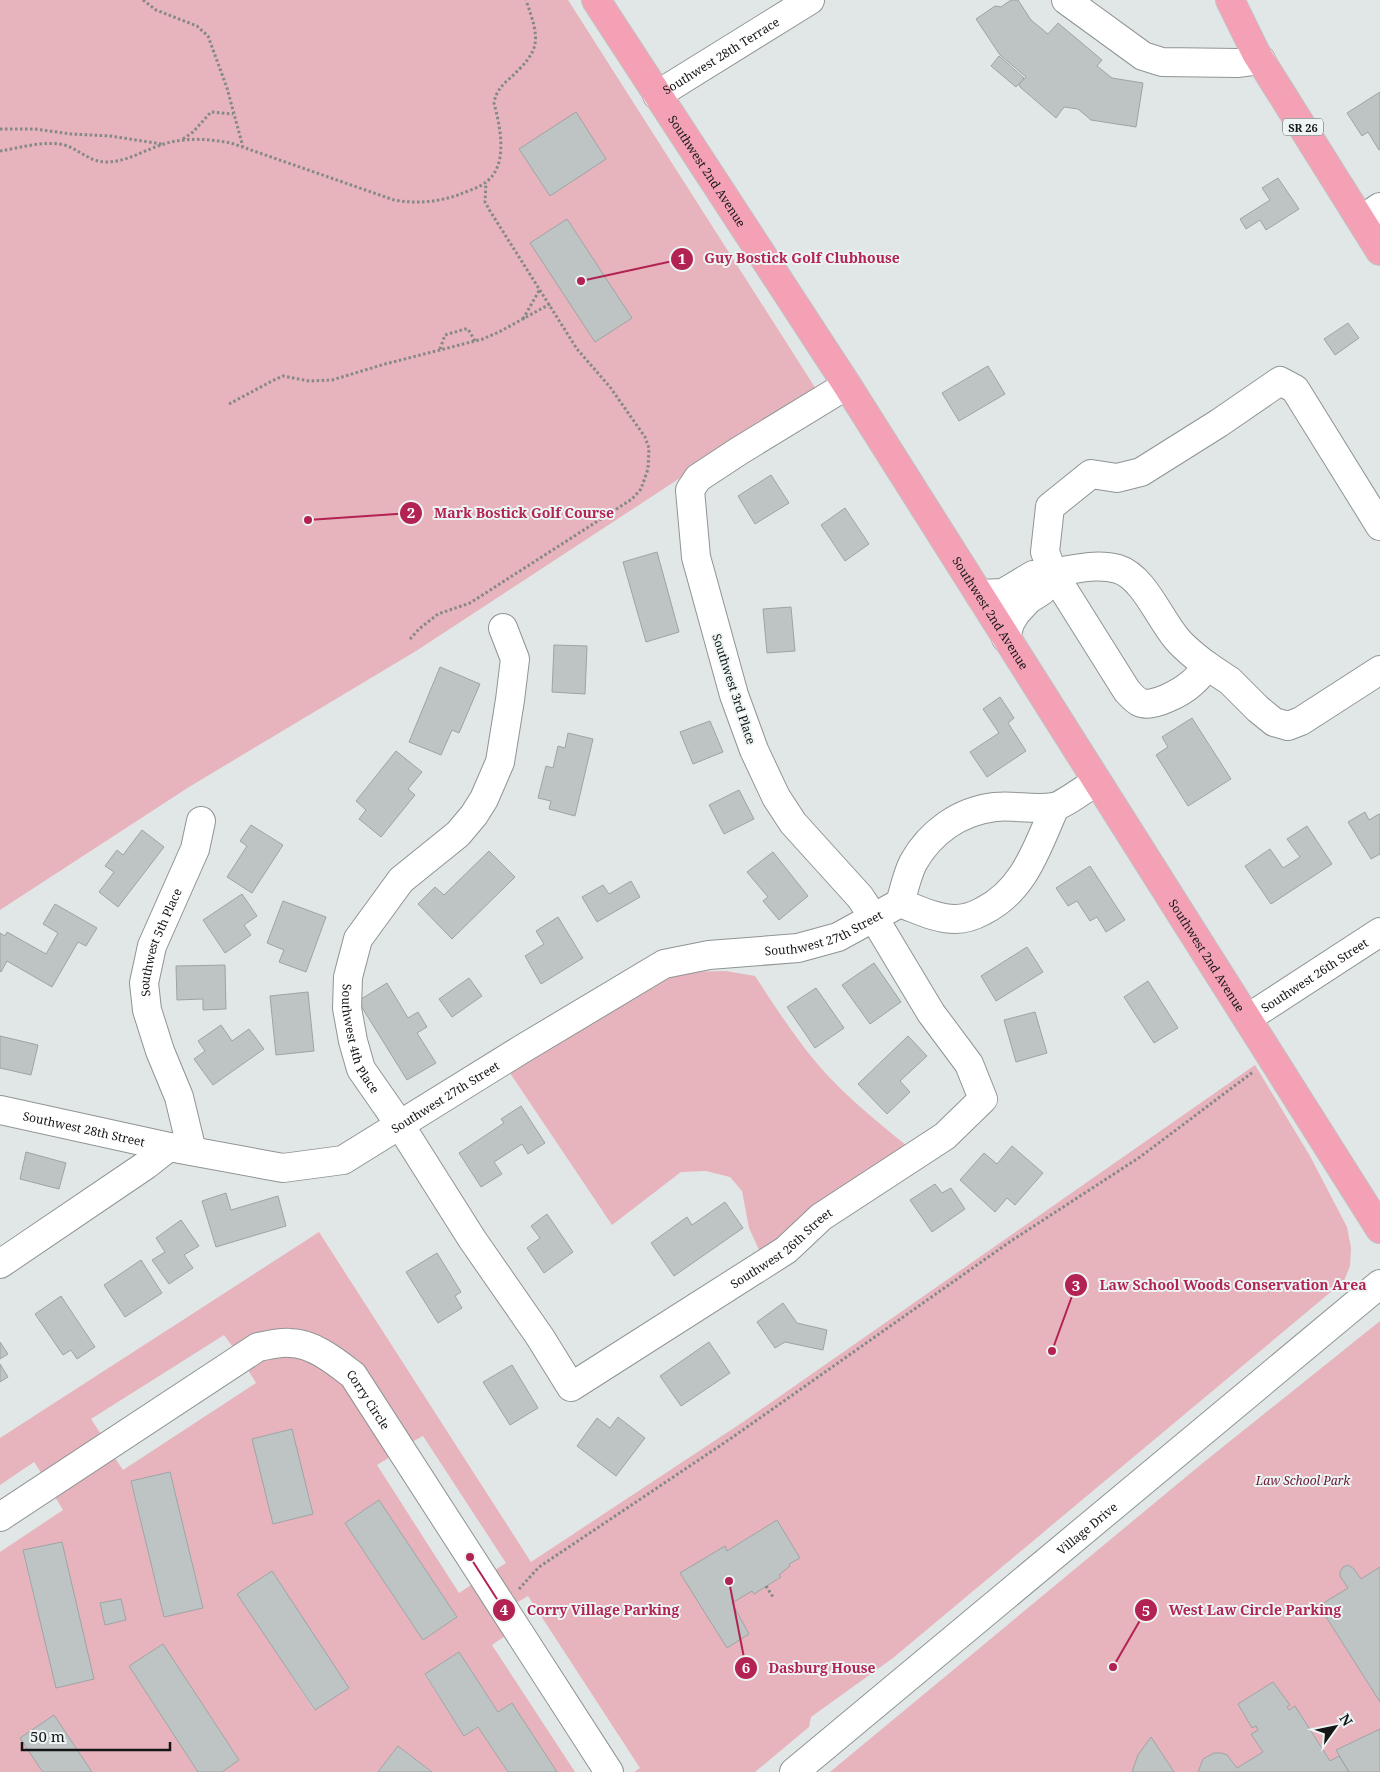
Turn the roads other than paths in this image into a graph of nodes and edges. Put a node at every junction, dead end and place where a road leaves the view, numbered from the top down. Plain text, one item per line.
1 (596, 0) edge
2 (810, 0) edge
3 (1066, 0) edge
4 (1231, 0) edge
5 (1261, 60) junction
6 (658, 95) junction
7 (1370, 214) edge
8 (1380, 251) edge
9 (846, 385) junction
10 (1380, 526) edge
11 (1053, 574) junction
12 (979, 594) junction
13 (503, 628) dead end
14 (1006, 638) junction
15 (1209, 667) junction
16 (1380, 670) edge
17 (1096, 782) junction
18 (1054, 807) junction
19 (200, 821) dead end
20 (900, 903) junction
21 (874, 918) junction
22 (1380, 932) edge
23 (1248, 1018) junction
24 (983, 1099) joint
25 (0, 1110) edge
26 (400, 1124) junction
27 (181, 1149) junction
28 (1380, 1229) edge
29 (0, 1264) edge
30 (1380, 1284) edge
31 (571, 1387) joint
32 (0, 1517) edge
33 (609, 1772) edge
34 (794, 1772) edge

1 - 6 main road, Southwest 2nd Avenue
2 - 6 street, Southwest 28th Terrace
3 - 5 street
4 - 5 main road, SR 26
5 - 7 main road, SR 26
6 - 9 main road, Southwest 2nd Avenue
7 - 8 main road, SR 26
9 - 12 main road, Southwest 2nd Avenue
9 - 21 street, Southwest 3rd Place
10 - 11 street
11 - 12 street
11 - 14 street
11 - 15 street
11 - 15 street
12 - 14 main road, Southwest 2nd Avenue
13 - 26 street, Southwest 4th Place
14 - 17 main road, Southwest 2nd Avenue
15 - 16 street
17 - 18 street
17 - 23 main road, Southwest 2nd Avenue
18 - 20 street
18 - 20 street
19 - 27 street, Southwest 5th Place
20 - 21 street, Southwest 27th Street
21 - 24 street, Southwest 3rd Place
21 - 26 street, Southwest 27th Street
22 - 23 street, Southwest 26th Street
23 - 28 main road, Southwest 2nd Avenue
24 - 31 street, Southwest 26th Street
25 - 27 street, Southwest 28th Street
26 - 27 street, Southwest 27th Street
26 - 31 street, Southwest 4th Place
27 - 29 street
30 - 34 street, Village Drive
32 - 33 street, Corry Circle

